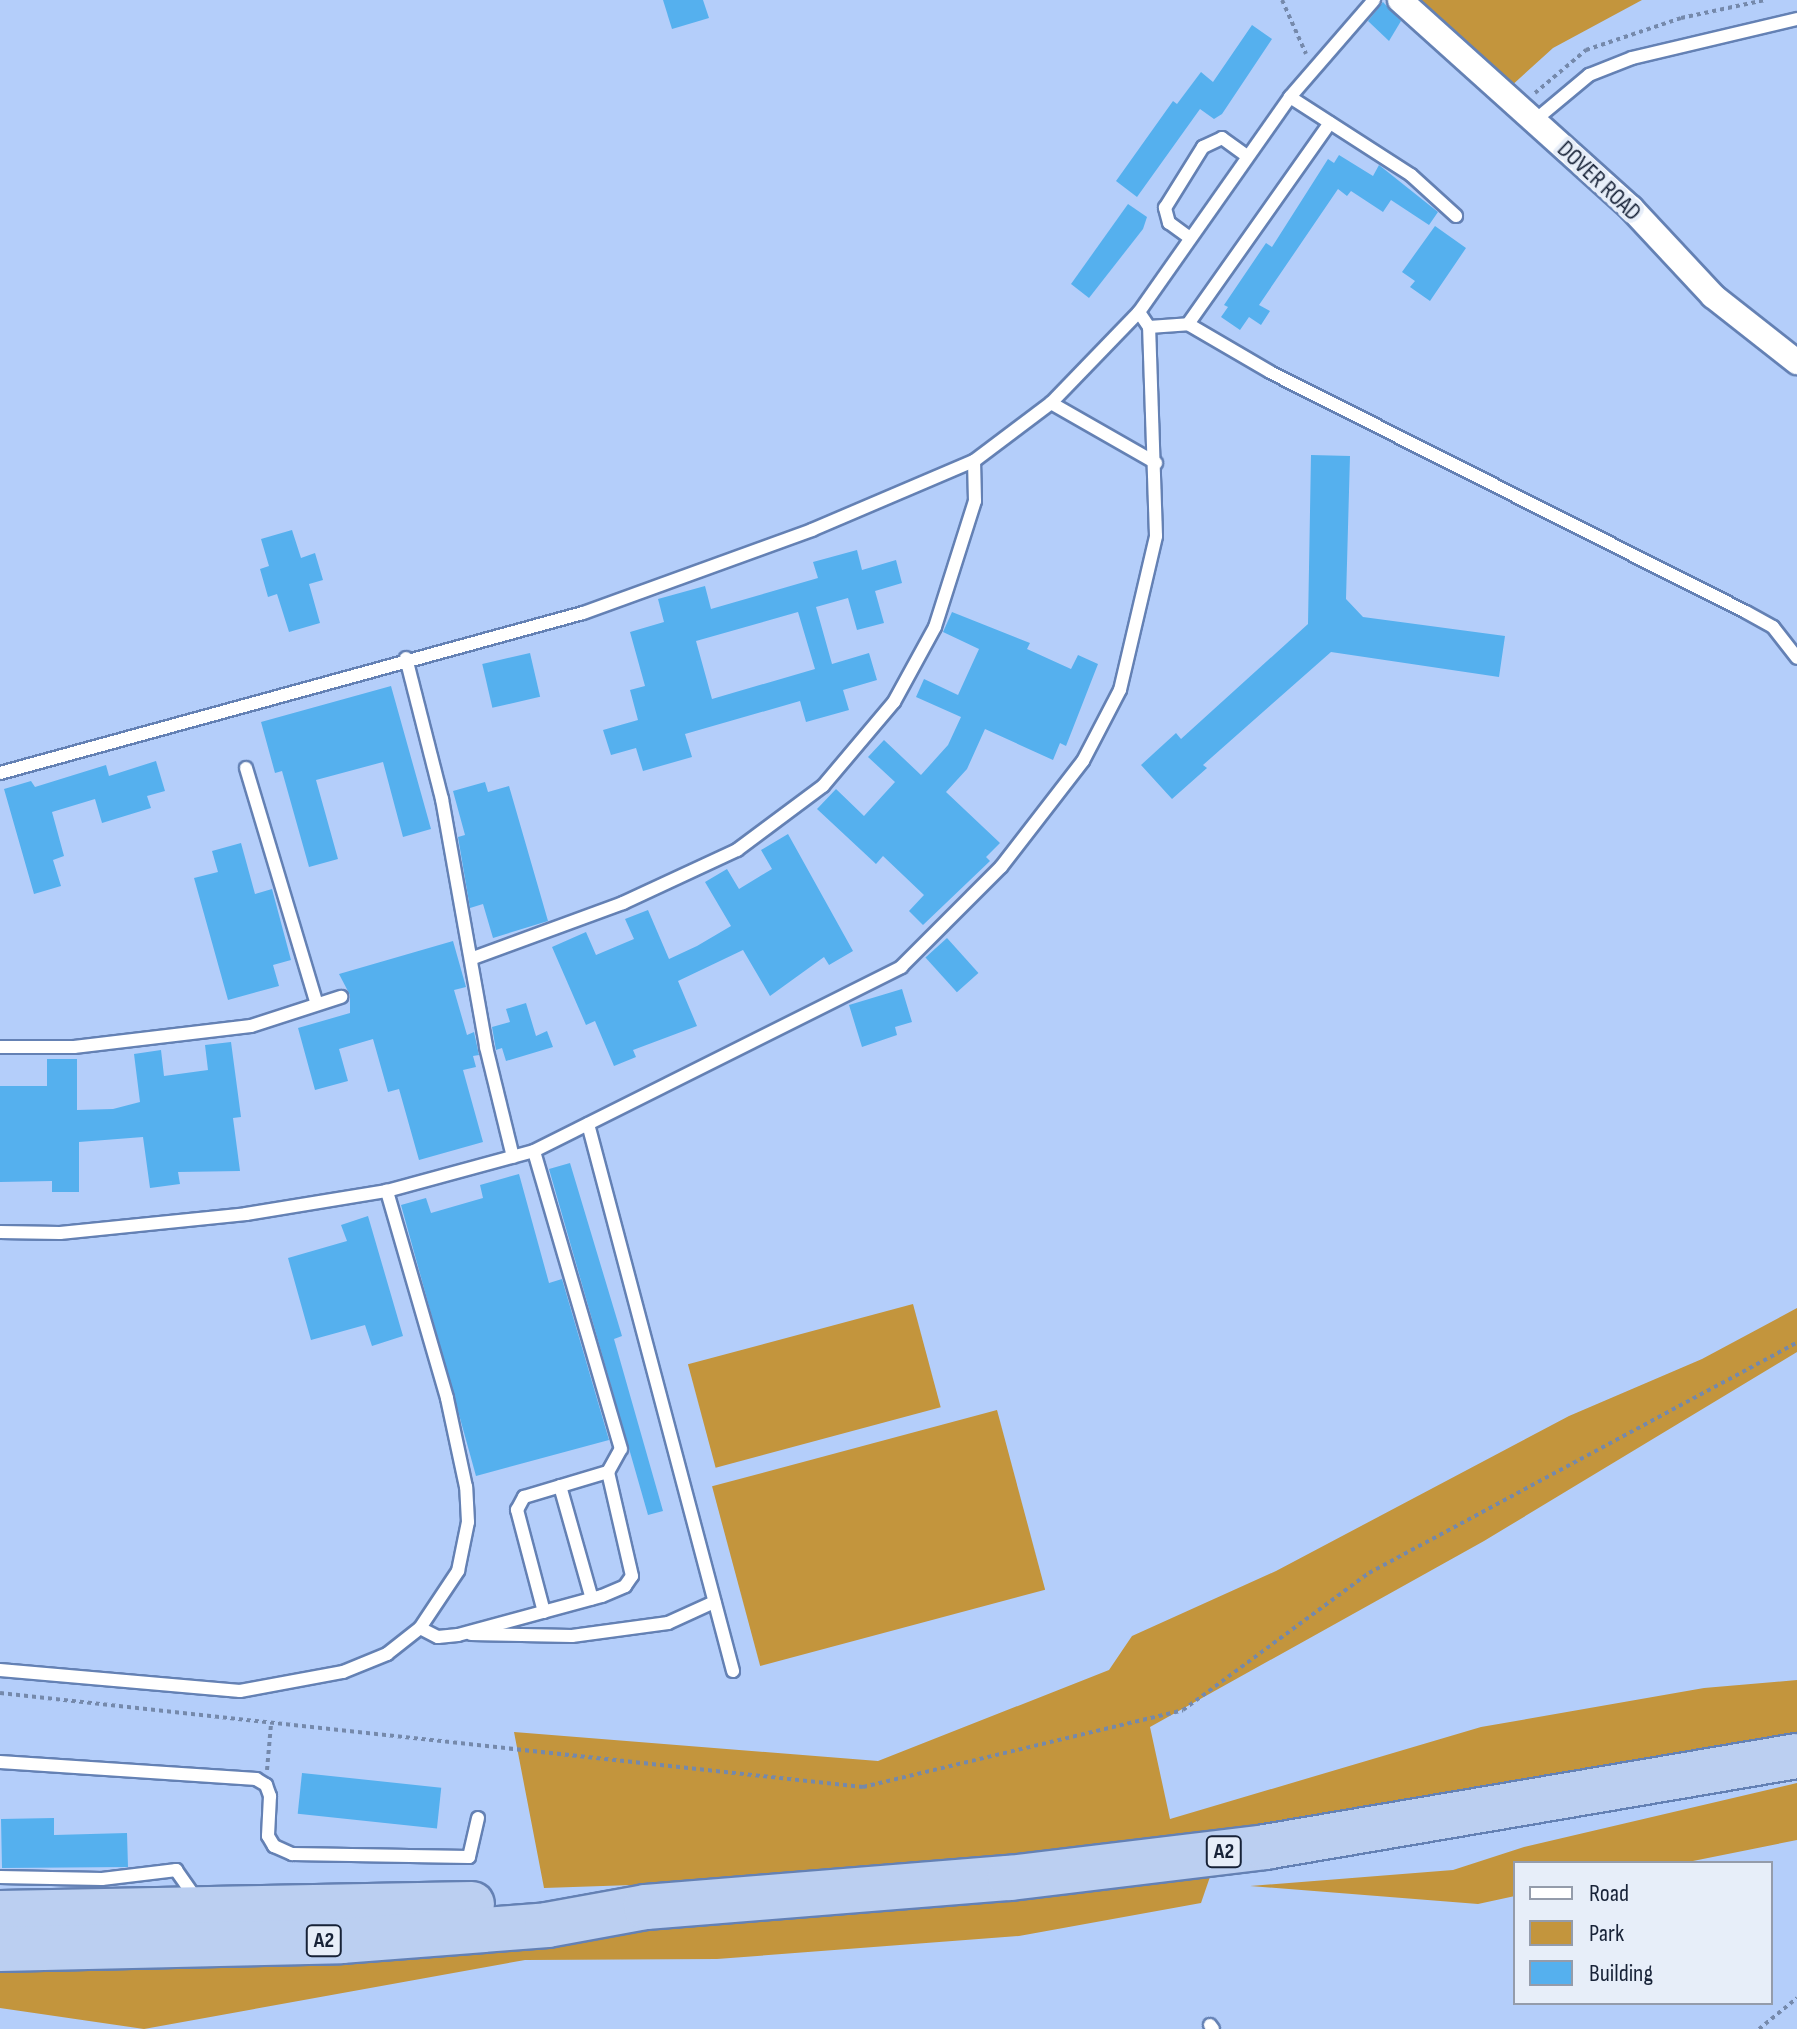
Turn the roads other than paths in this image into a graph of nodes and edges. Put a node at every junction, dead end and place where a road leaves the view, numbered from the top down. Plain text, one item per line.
1 (1374, 0) edge
2 (1400, 0) edge
3 (1797, 19) edge
4 (1290, 97) junction
5 (1532, 109) junction
6 (1330, 123) junction
7 (1247, 156) junction
8 (1456, 216) dead end
9 (1190, 238) junction
10 (1139, 312) junction
11 (1188, 324) junction
12 (1149, 327) junction
13 (1797, 362) edge
14 (1051, 403) junction
15 (974, 461) junction
16 (1156, 463) junction
17 (406, 658) junction
18 (1797, 658) edge
19 (246, 768) dead end
20 (0, 773) edge
21 (473, 958) junction
22 (341, 997) dead end
23 (317, 1004) junction
24 (0, 1047) edge
25 (588, 1124) junction
26 (534, 1151) junction
27 (513, 1157) junction
28 (387, 1191) junction
29 (0, 1232) edge
30 (608, 1472) junction
31 (560, 1486) junction
32 (592, 1599) junction
33 (714, 1602) junction
34 (544, 1612) junction
35 (420, 1628) junction
36 (465, 1633) junction
37 (0, 1670) edge
38 (733, 1671) dead end
39 (1797, 1756) edge
40 (0, 1762) edge
41 (478, 1818) dead end
42 (0, 1877) edge
43 (646, 1907) junction
44 (204, 1909) junction
45 (0, 1913) edge
46 (0, 1949) edge

1 - 4 lane
2 - 5 street, DOVER ROAD
3 - 5 lane
4 - 6 lane
4 - 7 lane
5 - 13 street, DOVER ROAD
6 - 8 lane
6 - 11 lane
7 - 9 lane
7 - 9 lane
9 - 10 lane
10 - 12 lane
10 - 14 lane
11 - 12 lane
11 - 18 lane
12 - 16 lane
14 - 15 lane
14 - 16 lane
15 - 17 lane
15 - 21 lane
16 - 25 lane
17 - 20 lane
17 - 21 lane
19 - 23 lane
21 - 27 lane
22 - 23 lane
23 - 24 lane
25 - 26 lane
25 - 33 lane
26 - 27 lane
26 - 30 lane
27 - 28 lane
28 - 29 lane
28 - 35 lane
30 - 31 lane
30 - 32 lane
31 - 32 lane
31 - 34 lane
32 - 34 lane
33 - 36 lane
33 - 38 lane
34 - 36 lane
35 - 36 lane
35 - 37 lane
39 - 43 highway, A2
40 - 41 lane
42 - 44 lane
43 - 44 highway, A2
43 - 46 highway, A2
44 - 45 highway, A2

